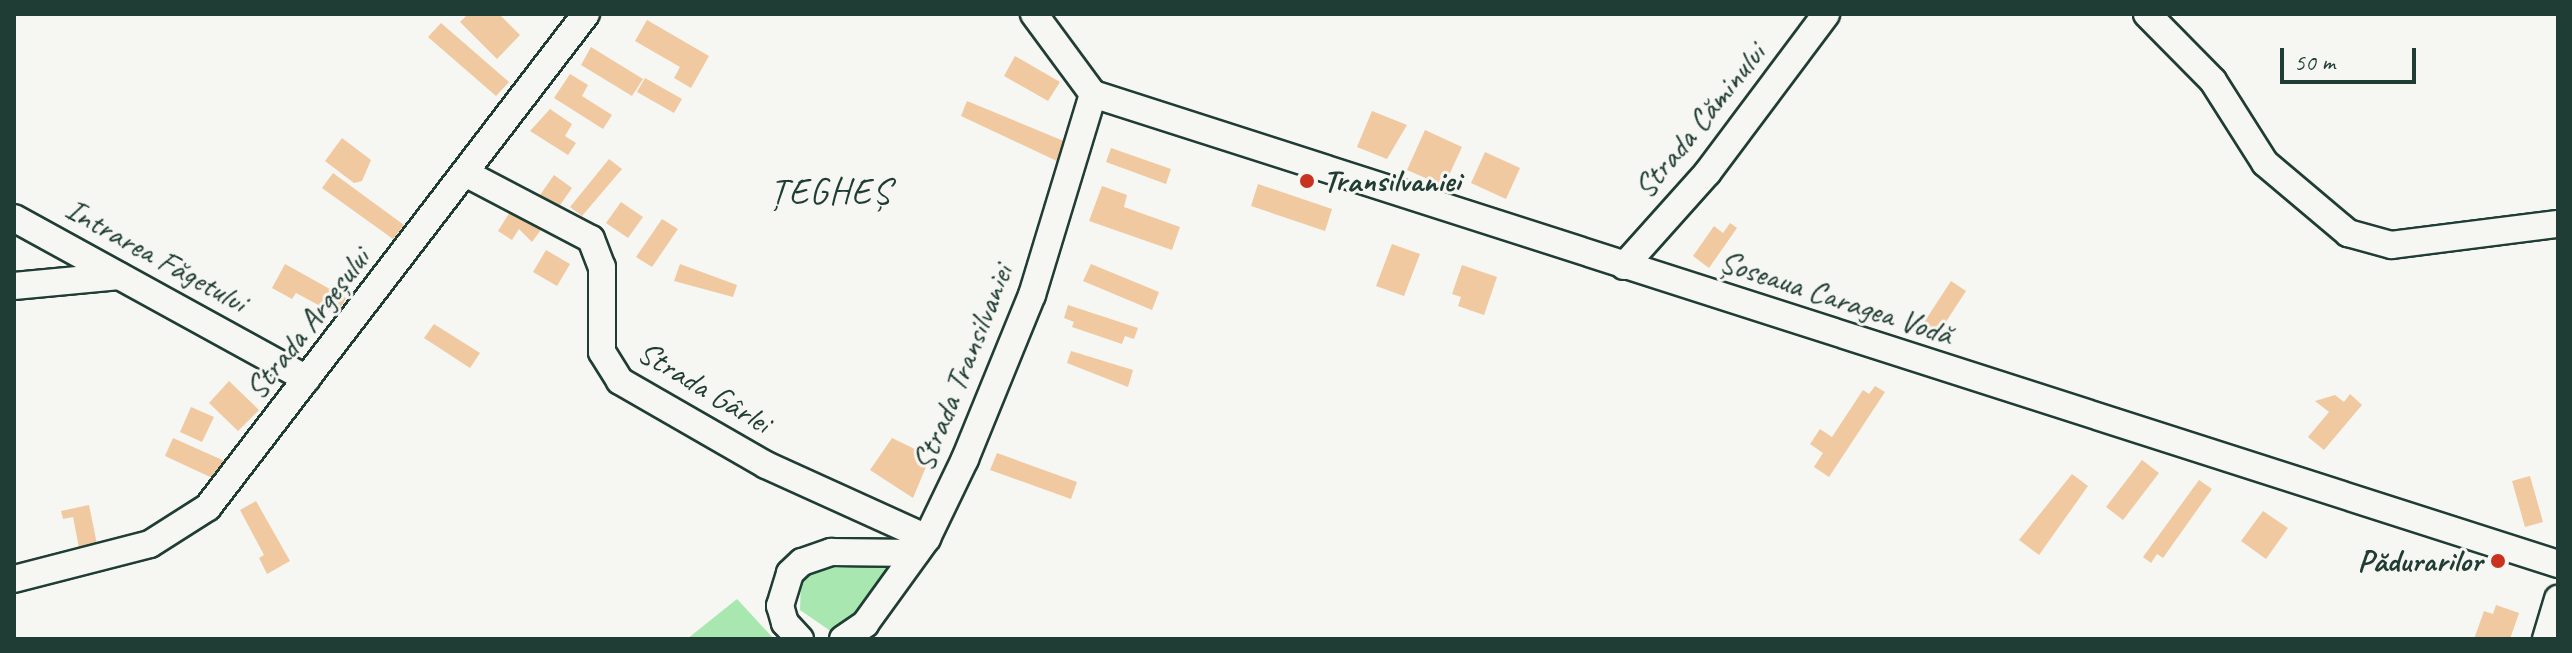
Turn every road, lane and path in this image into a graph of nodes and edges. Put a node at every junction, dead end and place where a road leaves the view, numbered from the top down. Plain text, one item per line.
1 (586, 14) edge
2 (1034, 14) edge
3 (1826, 14) edge
4 (2147, 14) edge
5 (1093, 94) junction
6 (467, 174) junction
7 (14, 218) edge
8 (2558, 224) edge
9 (1624, 266) junction
10 (124, 276) junction
11 (14, 286) edge
12 (307, 379) junction
13 (921, 545) junction
14 (2558, 564) edge
15 (14, 579) edge
16 (2558, 599) edge
17 (866, 632) edge
18 (800, 639) edge
19 (843, 639) edge
20 (2546, 639) edge

1 - 6 street, Strada Argeșului
2 - 5 street
3 - 9 street, Strada Căminului
4 - 8 street
5 - 9 street, Șoseaua Caragea Vodă
5 - 13 street, Strada Transilvaniei
6 - 12 street, Strada Argeșului
6 - 13 street, Strada Gârlei
7 - 10 street, Intrarea Făgetului
9 - 14 street, Șoseaua Caragea Vodă
10 - 11 street
10 - 12 street, Intrarea Făgetului
12 - 15 street, Strada Argeșului
13 - 17 street, Strada Transilvaniei
13 - 18 street
16 - 20 street
17 - 19 street, Strada Transilvaniei

